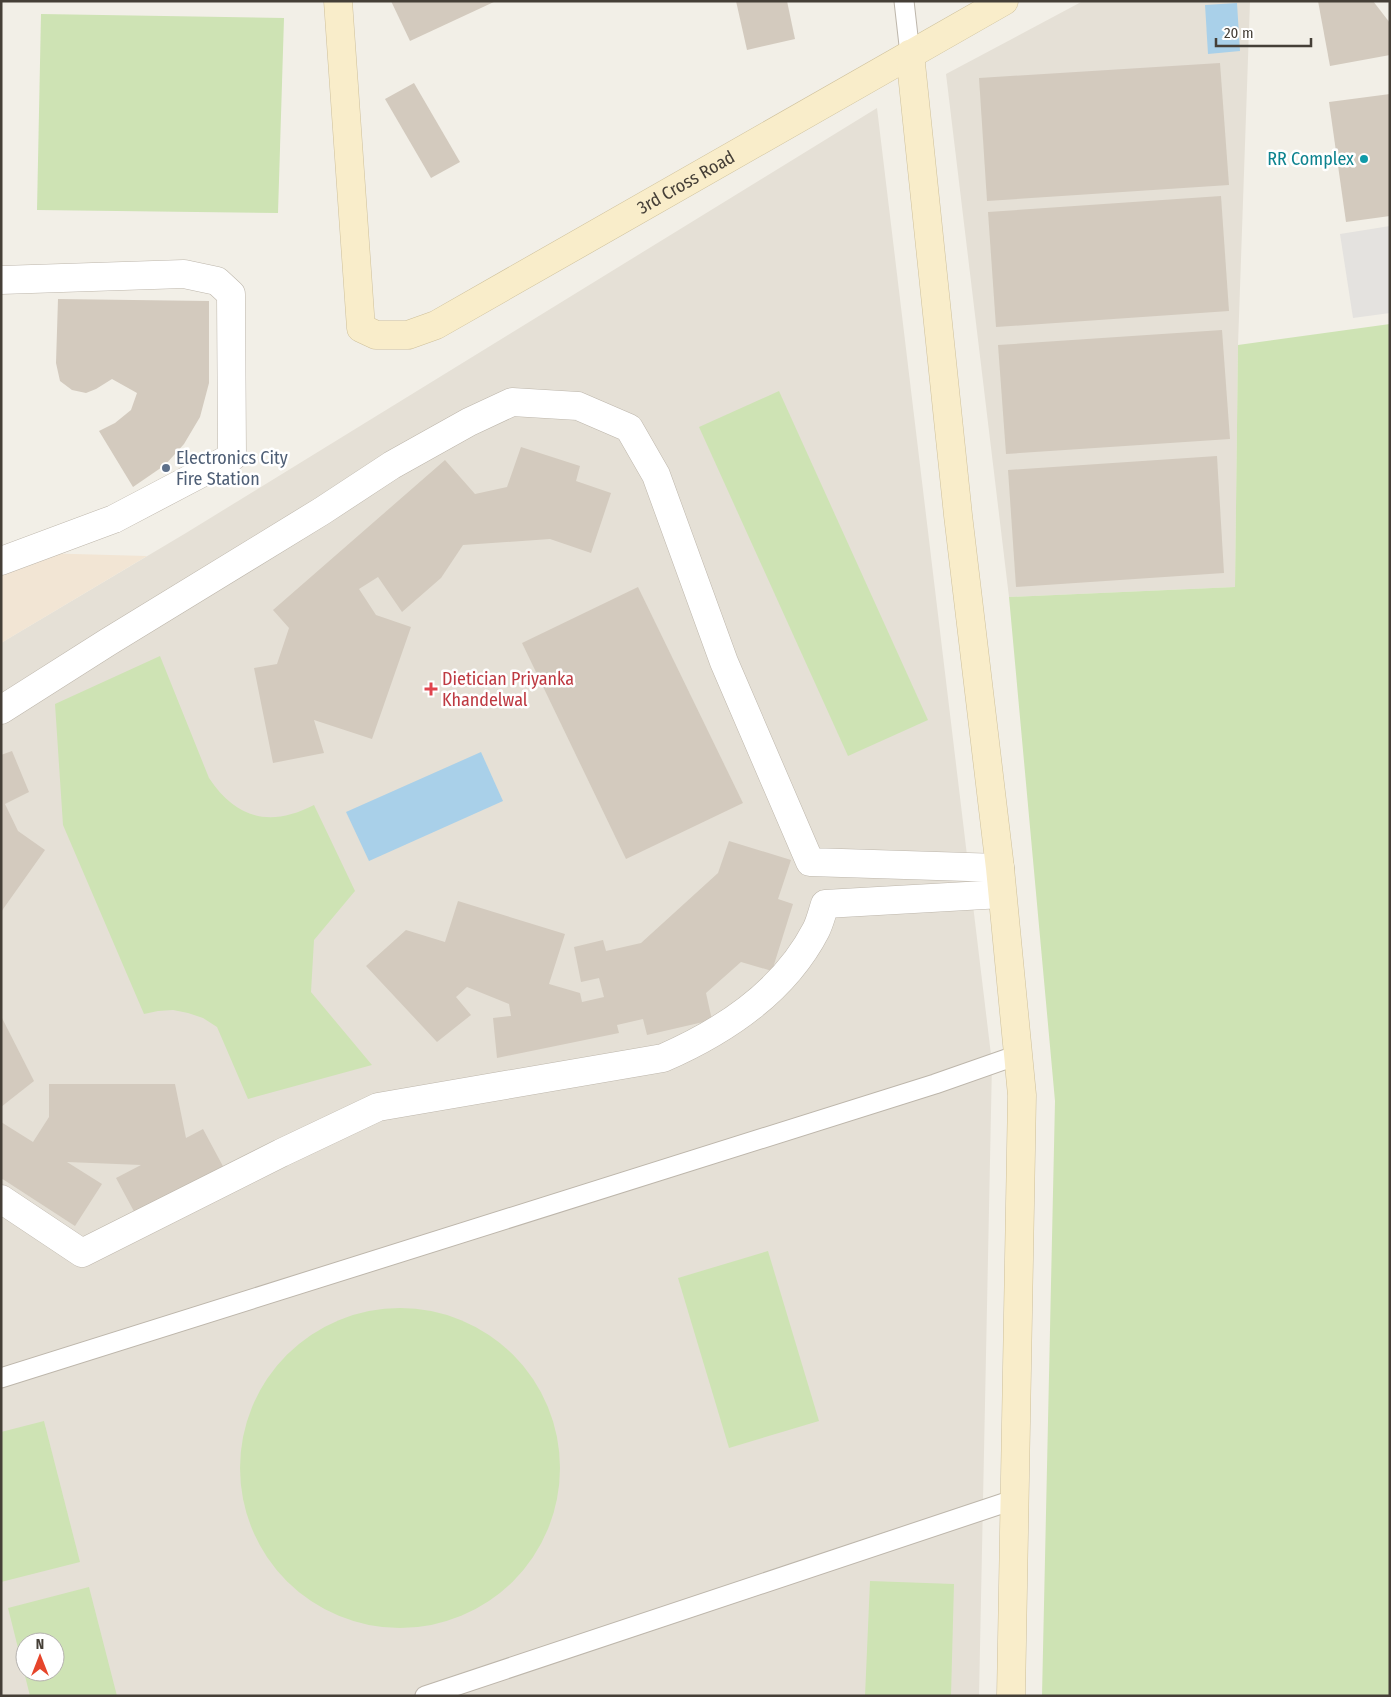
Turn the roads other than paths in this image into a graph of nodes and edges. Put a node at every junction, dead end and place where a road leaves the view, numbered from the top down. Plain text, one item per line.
1 (338, 1) edge
2 (904, 1) edge
3 (1004, 1) edge
4 (910, 54) junction
5 (1, 280) edge
6 (1, 561) edge
7 (1, 710) edge
8 (1001, 881) junction
9 (1018, 1055) junction
10 (1, 1200) edge
11 (1, 1378) edge
12 (1013, 1500) junction
13 (425, 1696) edge
14 (1010, 1696) edge

1 - 4 street, 3rd Cross Road
2 - 4 lane
3 - 4 street, 3rd Cross Road
4 - 8 street
5 - 6 street
7 - 8 street
8 - 9 street
8 - 10 street
9 - 11 lane
9 - 12 street
12 - 13 lane
12 - 14 street

